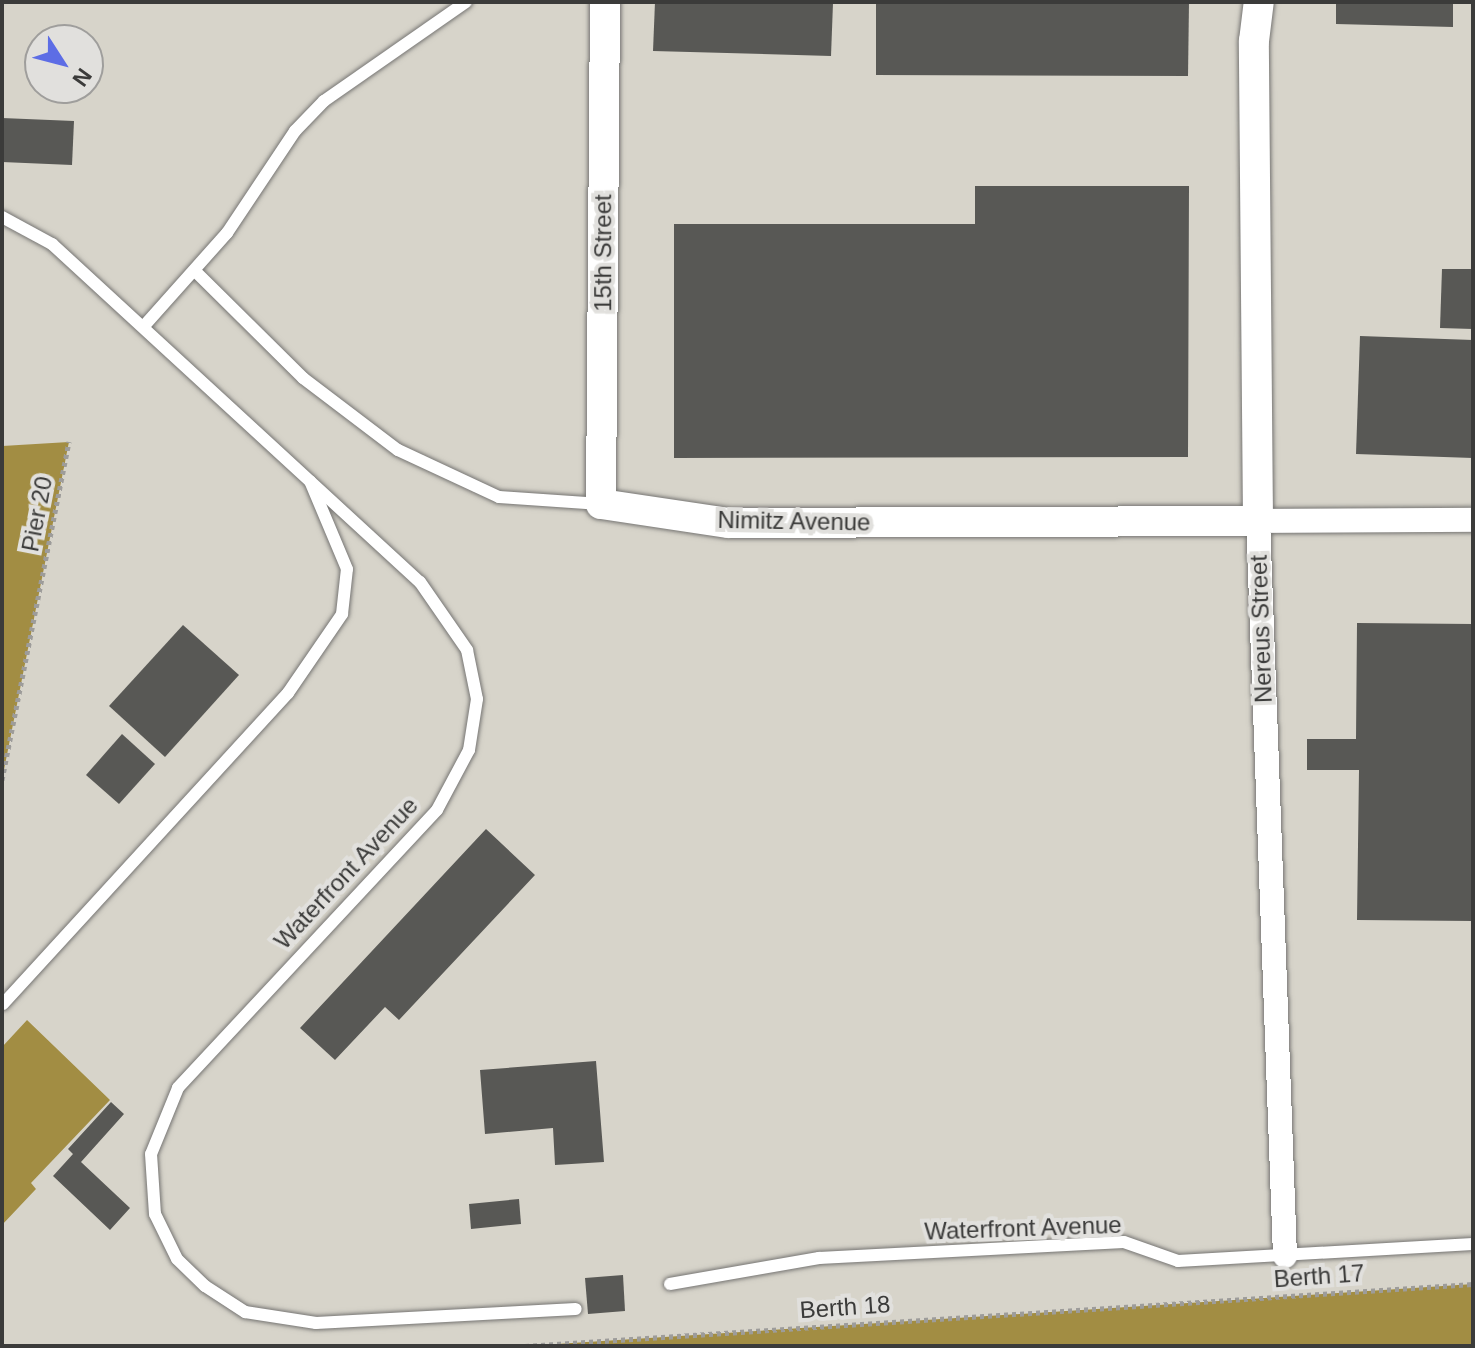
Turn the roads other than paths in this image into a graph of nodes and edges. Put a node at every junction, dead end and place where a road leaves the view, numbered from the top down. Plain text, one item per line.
1 (466, 2) edge
2 (605, 2) edge
3 (1259, 2) edge
4 (2, 217) edge
5 (196, 272) junction
6 (144, 326) junction
7 (307, 474) junction
8 (601, 504) junction
9 (1473, 520) edge
10 (1258, 521) junction
11 (3, 1004) edge
12 (1473, 1244) edge
13 (1285, 1256) junction
14 (670, 1284) dead end
15 (576, 1309) dead end

1 - 5 lane
2 - 8 street, 15th Street
3 - 10 street, Nereus Street
4 - 6 lane, Waterfront Avenue
5 - 6 lane
5 - 8 lane, Nimitz Avenue
6 - 7 lane, Waterfront Avenue
7 - 11 lane
7 - 15 lane, Waterfront Avenue
8 - 10 street, Nimitz Avenue
9 - 10 street, Nimitz Avenue
10 - 13 street, Nereus Street
12 - 13 lane, Waterfront Avenue
13 - 14 lane, Waterfront Avenue

